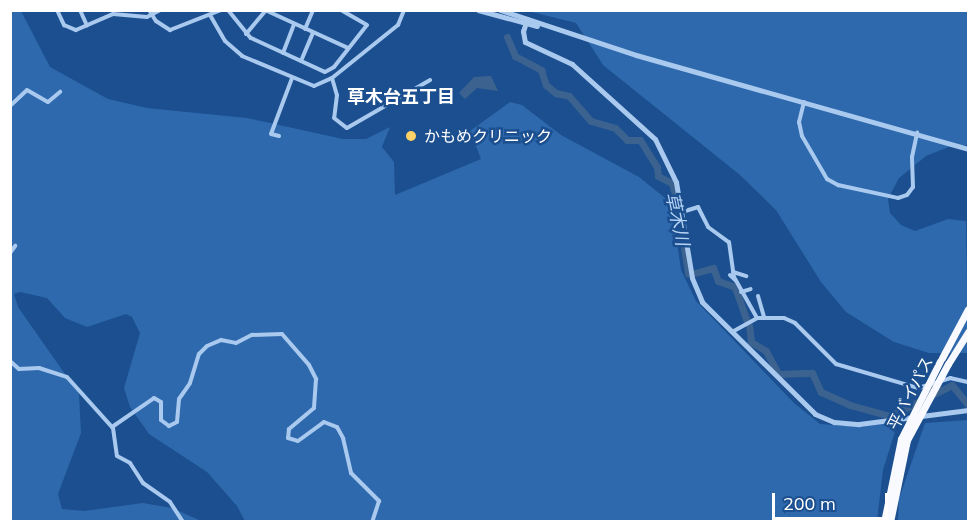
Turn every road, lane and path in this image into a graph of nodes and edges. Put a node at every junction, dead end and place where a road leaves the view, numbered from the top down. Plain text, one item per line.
1 (57, 10) edge
2 (80, 10) edge
3 (160, 10) edge
4 (221, 10) edge
5 (228, 10) edge
6 (313, 10) edge
7 (341, 10) edge
8 (404, 10) edge
9 (478, 10) edge
10 (500, 10) edge
11 (265, 11) edge
12 (150, 13) edge
13 (210, 15) junction
14 (526, 21) junction
15 (294, 25) junction
16 (87, 26) junction
17 (305, 29) junction
18 (313, 33) junction
19 (246, 34) junction
20 (348, 48) junction
21 (283, 52) junction
22 (301, 61) junction
23 (292, 78) junction
24 (332, 78) junction
25 (430, 80) dead end
26 (60, 92) dead end
27 (804, 101) junction
28 (10, 106) edge
29 (918, 133) junction
30 (279, 136) dead end
31 (969, 149) edge
32 (682, 212) junction
33 (15, 246) dead end
34 (10, 253) edge
35 (732, 273) junction
36 (746, 276) dead end
37 (751, 289) dead end
38 (741, 292) junction
39 (758, 296) dead end
40 (969, 309) edge
41 (764, 317) junction
42 (757, 318) junction
43 (969, 318) edge
44 (731, 333) junction
45 (967, 334) edge
46 (10, 361) edge
47 (944, 361) junction
48 (969, 382) edge
49 (969, 410) edge
50 (113, 428) junction
51 (904, 440) junction
52 (183, 522) edge
53 (372, 522) edge
54 (884, 522) edge
55 (890, 522) edge

1 - 16 street
2 - 16 street
3 - 12 street
4 - 13 street
5 - 19 street
6 - 17 street
7 - 20 street
8 - 24 street
9 - 14 street
10 - 14 street
11 - 15 street
11 - 19 street
12 - 13 street
12 - 16 street
13 - 23 street
14 - 27 street
14 - 32 street
15 - 17 street
15 - 21 street
17 - 18 street
18 - 20 street
18 - 22 street
19 - 21 street
20 - 22 street
21 - 22 street
23 - 24 street
23 - 30 street
24 - 25 street
26 - 28 street
27 - 29 street
27 - 29 street
29 - 31 street
32 - 35 street
32 - 44 street
33 - 34 street
35 - 36 street
35 - 38 street
37 - 38 street
38 - 42 street
39 - 41 street
40 - 47 highway
41 - 42 street
41 - 48 street
42 - 44 street
43 - 47 highway, 平バイパス
44 - 49 street
45 - 47 highway, 平バイパス
46 - 50 street
47 - 51 highway, 平バイパス, bridge
50 - 52 street
50 - 53 street
51 - 54 highway, 平バイパス
51 - 55 highway, 平バイパス

